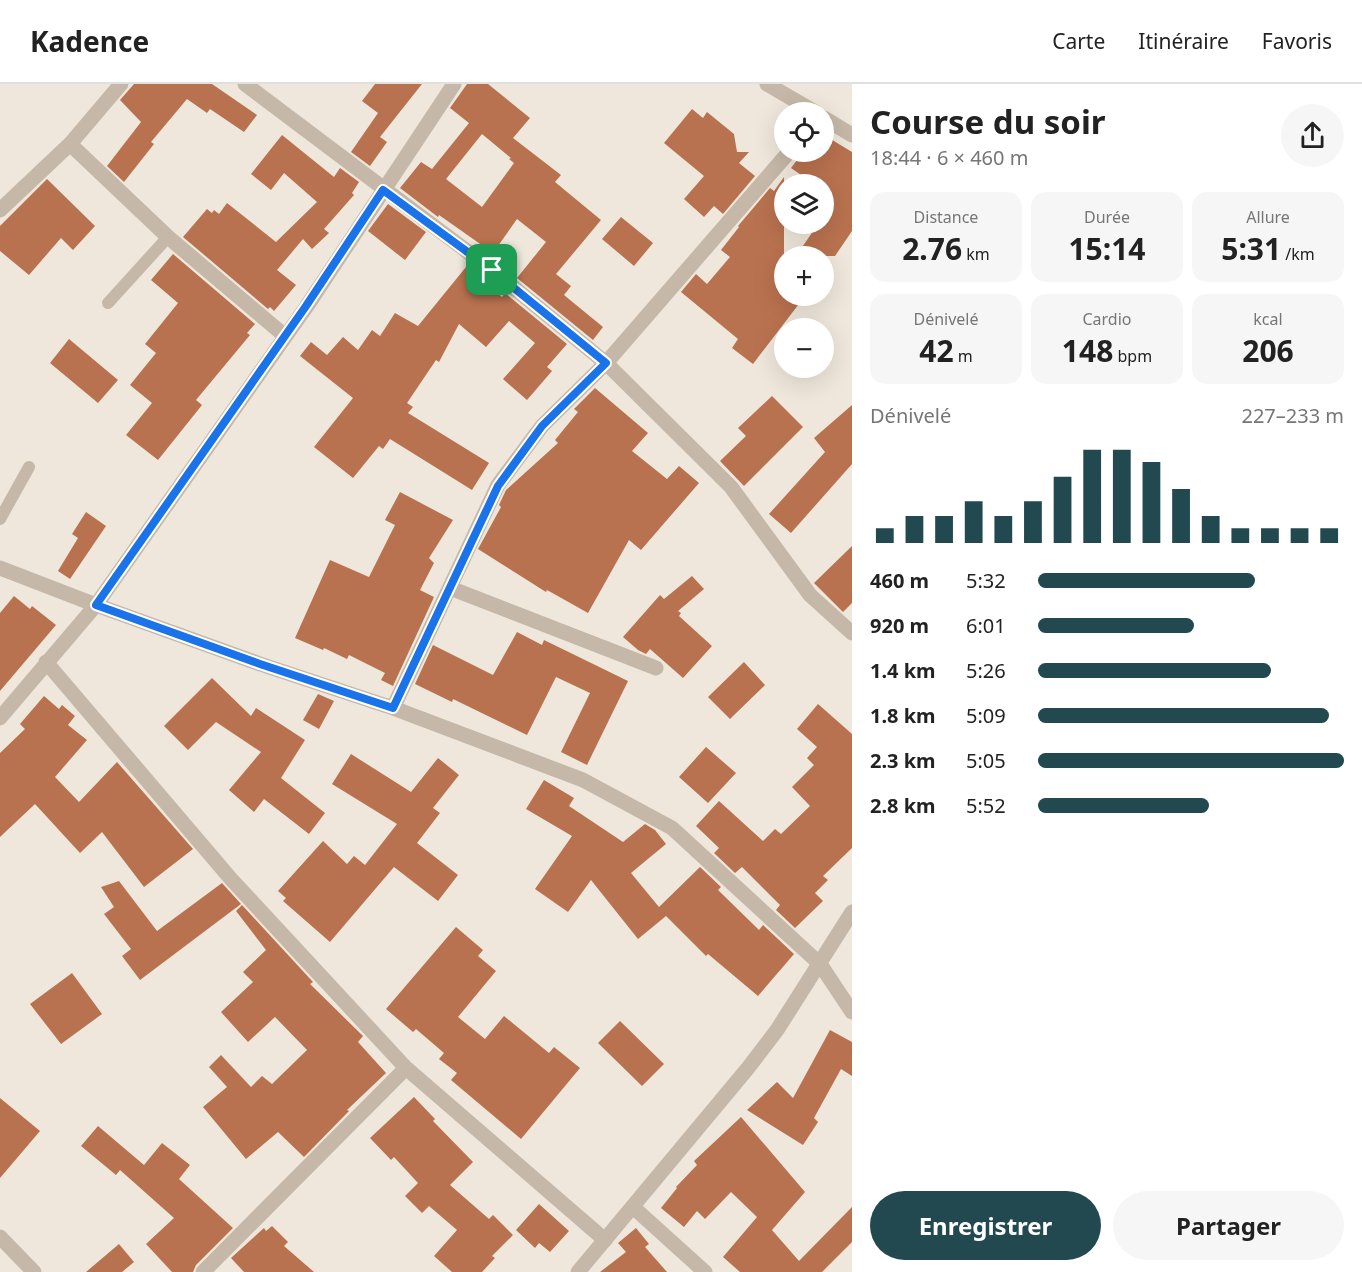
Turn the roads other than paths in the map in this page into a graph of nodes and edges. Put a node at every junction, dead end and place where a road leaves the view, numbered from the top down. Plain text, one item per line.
1 (121, 84) edge
2 (245, 84) edge
3 (454, 84) edge
4 (767, 84) edge
5 (798, 102) edge
6 (834, 124) edge
7 (852, 135) edge
8 (70, 144) junction
9 (780, 162) edge
10 (383, 190) junction
11 (0, 210) edge
12 (168, 237) junction
13 (108, 303) dead end
14 (285, 336) junction
15 (606, 363) junction
16 (28, 467) dead end
17 (0, 519) edge
18 (0, 568) edge
19 (450, 588) junction
20 (96, 605) junction
21 (852, 633) edge
22 (46, 662) junction
23 (656, 668) dead end
24 (393, 708) junction
25 (0, 718) edge
26 (852, 912) edge
27 (820, 964) junction
28 (852, 1011) edge
29 (406, 1068) junction
30 (633, 1207) junction
31 (0, 1237) edge
32 (605, 1240) junction
33 (34, 1272) edge
34 (203, 1272) edge
35 (578, 1272) edge
36 (705, 1272) edge

1 - 8 street
2 - 10 street
3 - 10 street
4 - 5 street
6 - 7 street
8 - 11 street
8 - 12 street
9 - 15 street
10 - 14 street
10 - 15 street
12 - 13 lane
12 - 14 street
14 - 20 street
15 - 19 street
15 - 21 street
16 - 17 lane
18 - 20 street
19 - 23 street
19 - 24 street
20 - 22 street
20 - 24 street
22 - 25 street
22 - 29 street
24 - 27 street
26 - 27 street
27 - 28 street
27 - 30 street
29 - 32 street
29 - 34 street
30 - 32 street
30 - 36 street
31 - 33 street
32 - 35 street

